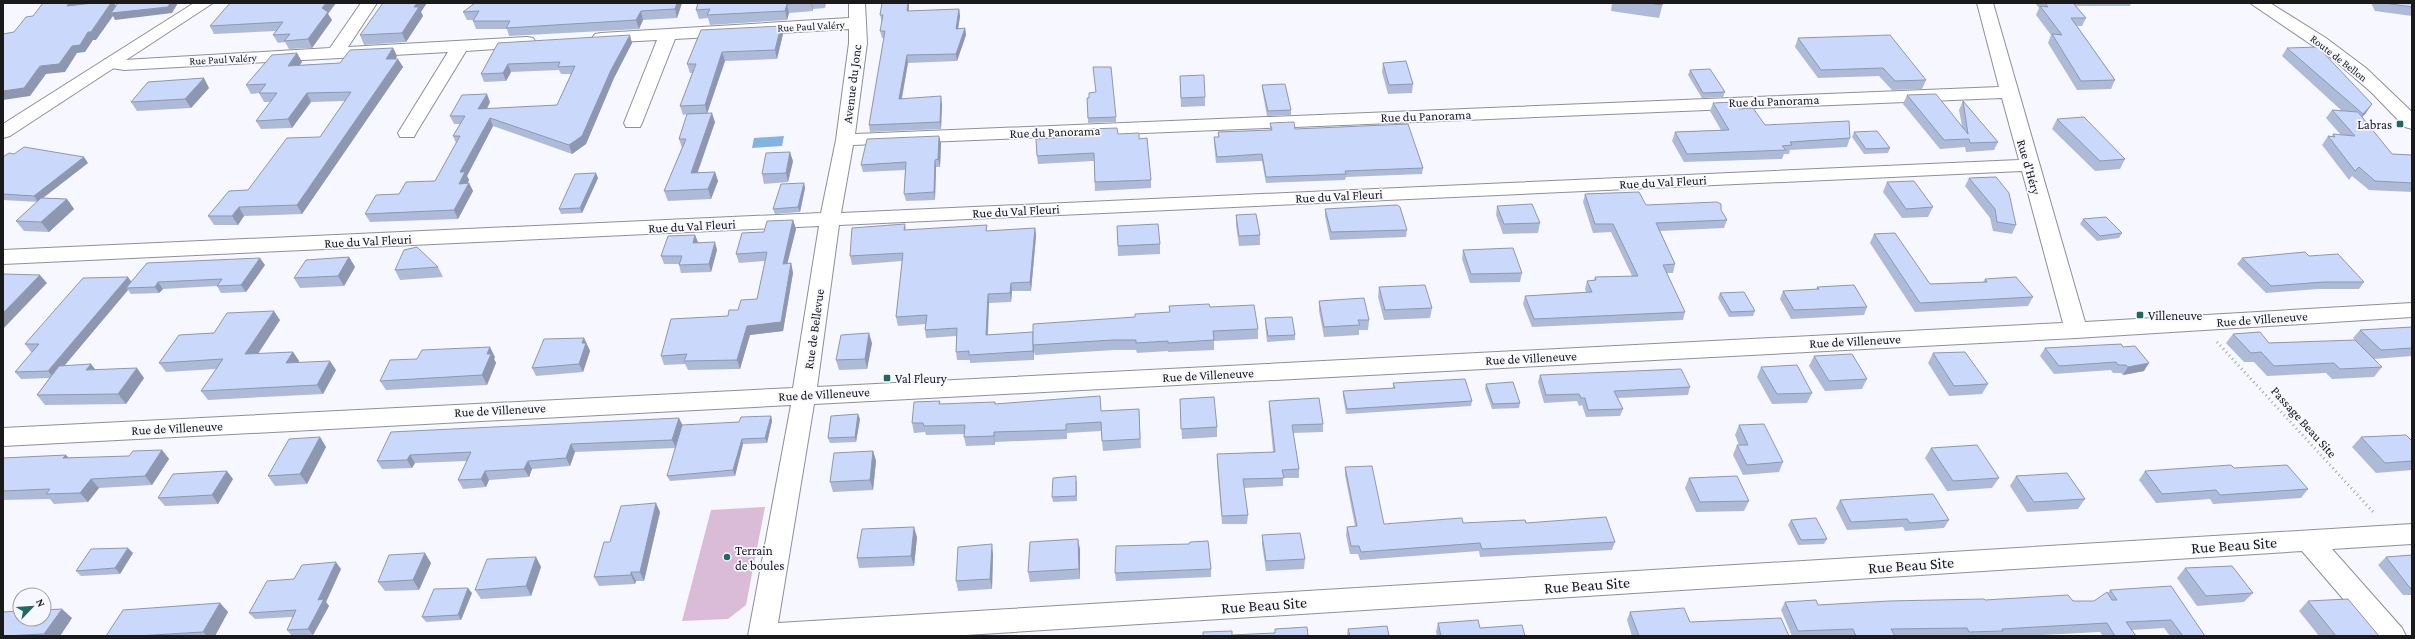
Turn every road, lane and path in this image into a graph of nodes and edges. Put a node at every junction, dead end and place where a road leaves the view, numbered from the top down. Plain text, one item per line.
1 (205, 3) edge
2 (369, 3) edge
3 (857, 3) edge
4 (1985, 3) edge
5 (2258, 3) edge
6 (858, 23) junction
7 (668, 34) junction
8 (583, 39) edge
9 (545, 41) edge
10 (460, 46) junction
11 (335, 53) junction
12 (111, 63) junction
13 (2008, 92) junction
14 (633, 123) dead end
15 (2412, 123) edge
16 (3, 132) edge
17 (407, 133) dead end
18 (845, 140) junction
19 (2028, 165) junction
20 (830, 220) junction
21 (3, 257) edge
22 (2412, 310) edge
23 (2200, 323) junction
24 (2076, 330) junction
25 (804, 394) junction
26 (3, 437) edge
27 (2403, 534) edge
28 (2309, 541) junction
29 (762, 636) edge
30 (2392, 636) edge

1 - 12 street
2 - 11 street
3 - 6 street, Avenue du Jonc
4 - 13 street, Rue d'Héry
5 - 15 street, Route de Bellon
6 - 7 street, Rue Paul Valéry
6 - 18 street, Avenue du Jonc
7 - 8 street, Rue Paul Valéry
7 - 14 street
9 - 10 street, Rue Paul Valéry
10 - 11 street, Rue Paul Valéry
10 - 17 street
11 - 12 street, Rue Paul Valéry
12 - 16 street
13 - 18 street, Rue du Panorama
13 - 19 street, Rue d'Héry
18 - 20 street, Rue de Bellevue
19 - 20 street, Rue du Val Fleuri
19 - 24 street, Rue d'Héry
20 - 21 street, Rue du Val Fleuri
20 - 25 street, Rue de Bellevue
22 - 23 street, Rue de Villeneuve
23 - 24 street, Rue de Villeneuve
23 - 27 path, Passage Beau Site
24 - 25 street, Rue de Villeneuve
25 - 26 street, Rue de Villeneuve
25 - 29 street, Rue de Bellevue
27 - 28 street, Rue Beau Site
28 - 29 street, Rue Beau Site
28 - 30 street

